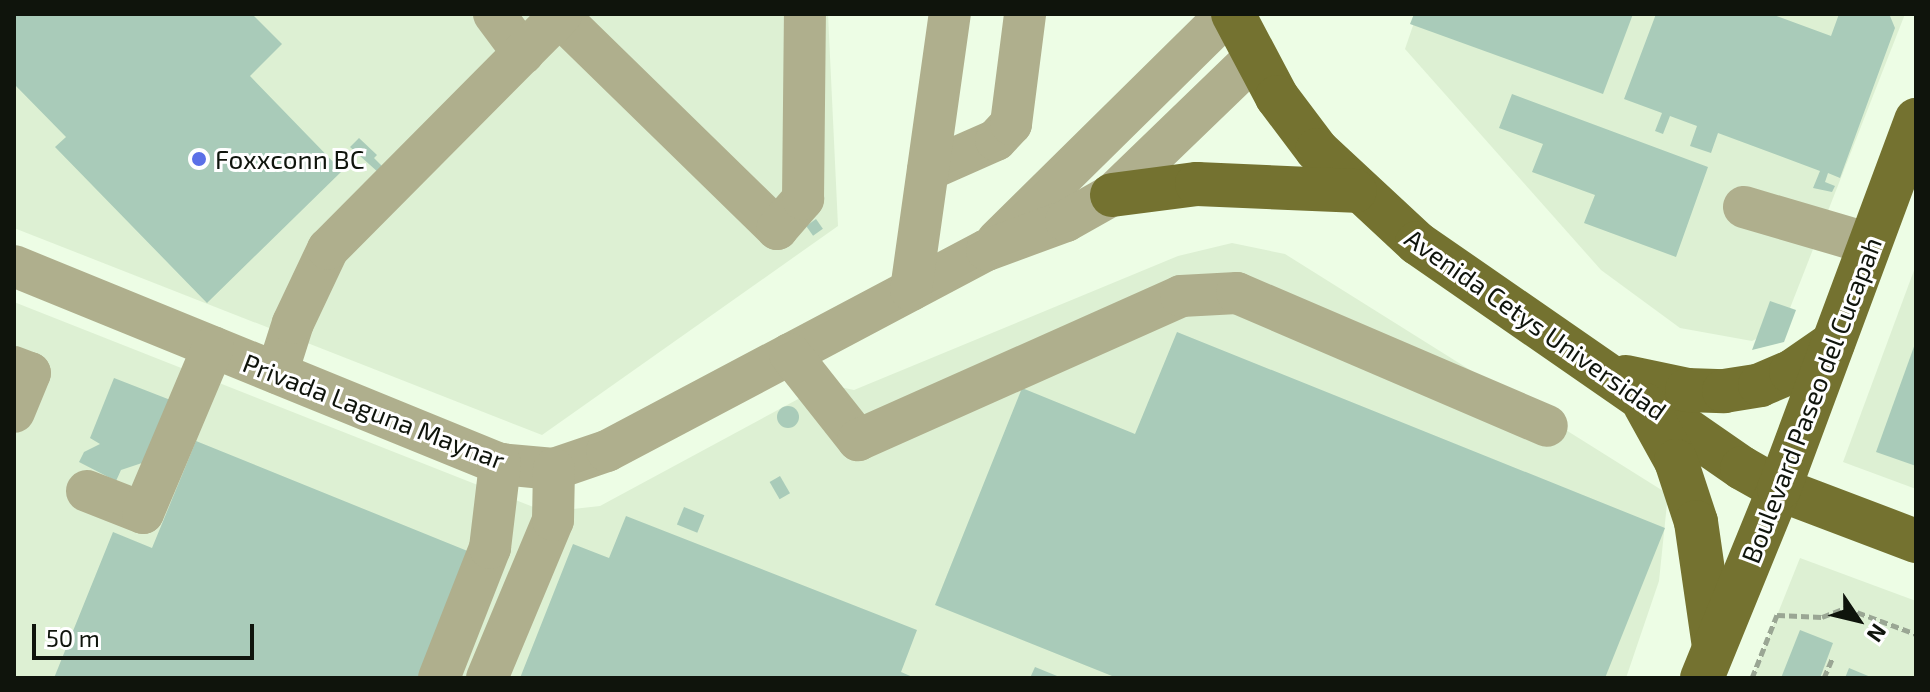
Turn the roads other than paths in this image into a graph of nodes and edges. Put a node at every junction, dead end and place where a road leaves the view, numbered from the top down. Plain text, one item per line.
1 (494, 14) edge
2 (805, 14) edge
3 (950, 14) edge
4 (1025, 14) edge
5 (1227, 14) edge
6 (1233, 14) edge
7 (560, 15) edge
8 (523, 53) junction
9 (1256, 56) junction
10 (1916, 120) edge
11 (928, 170) junction
12 (1355, 191) junction
13 (1112, 195) junction
14 (1744, 207) dead end
15 (1870, 244) junction
16 (987, 250) junction
17 (14, 266) edge
18 (911, 290) junction
19 (1833, 343) junction
20 (213, 347) junction
21 (790, 354) junction
22 (14, 367) edge
23 (277, 373) junction
24 (1624, 384) junction
25 (14, 412) edge
26 (1547, 426) dead end
27 (500, 464) junction
28 (554, 469) junction
29 (1779, 489) junction
30 (87, 491) dead end
31 (1916, 541) edge
32 (1708, 663) edge
33 (439, 678) edge
34 (487, 678) edge

1 - 8 lane
2 - 7 lane
3 - 11 lane
4 - 11 lane
5 - 16 lane, Privada Laguna Maynar
6 - 9 main road, Avenida Cetys Universidad
7 - 8 lane
8 - 23 lane
9 - 12 main road, Avenida Cetys Universidad
9 - 13 lane, Privada Laguna Maynar
10 - 15 main road, Boulevard Paseo del Cucapah
11 - 18 lane
12 - 13 main road
12 - 24 main road, Avenida Cetys Universidad
13 - 16 lane, Privada Laguna Maynar
14 - 15 lane
15 - 19 main road, Boulevard Paseo del Cucapah
16 - 18 lane, Privada Laguna Maynar
17 - 20 lane, Privada Laguna Maynar
18 - 21 lane, Privada Laguna Maynar
19 - 24 main road
19 - 29 main road, Boulevard Paseo del Cucapah
20 - 23 lane, Privada Laguna Maynar
20 - 30 lane
21 - 26 lane
21 - 28 lane, Privada Laguna Maynar
22 - 25 lane
23 - 27 lane, Privada Laguna Maynar
24 - 29 main road, Avenida Cetys Universidad
24 - 32 main road
27 - 28 lane, Privada Laguna Maynar
27 - 33 lane
28 - 34 lane
29 - 31 main road, Avenida Cetys Universidad
29 - 32 main road, Boulevard Paseo del Cucapah

